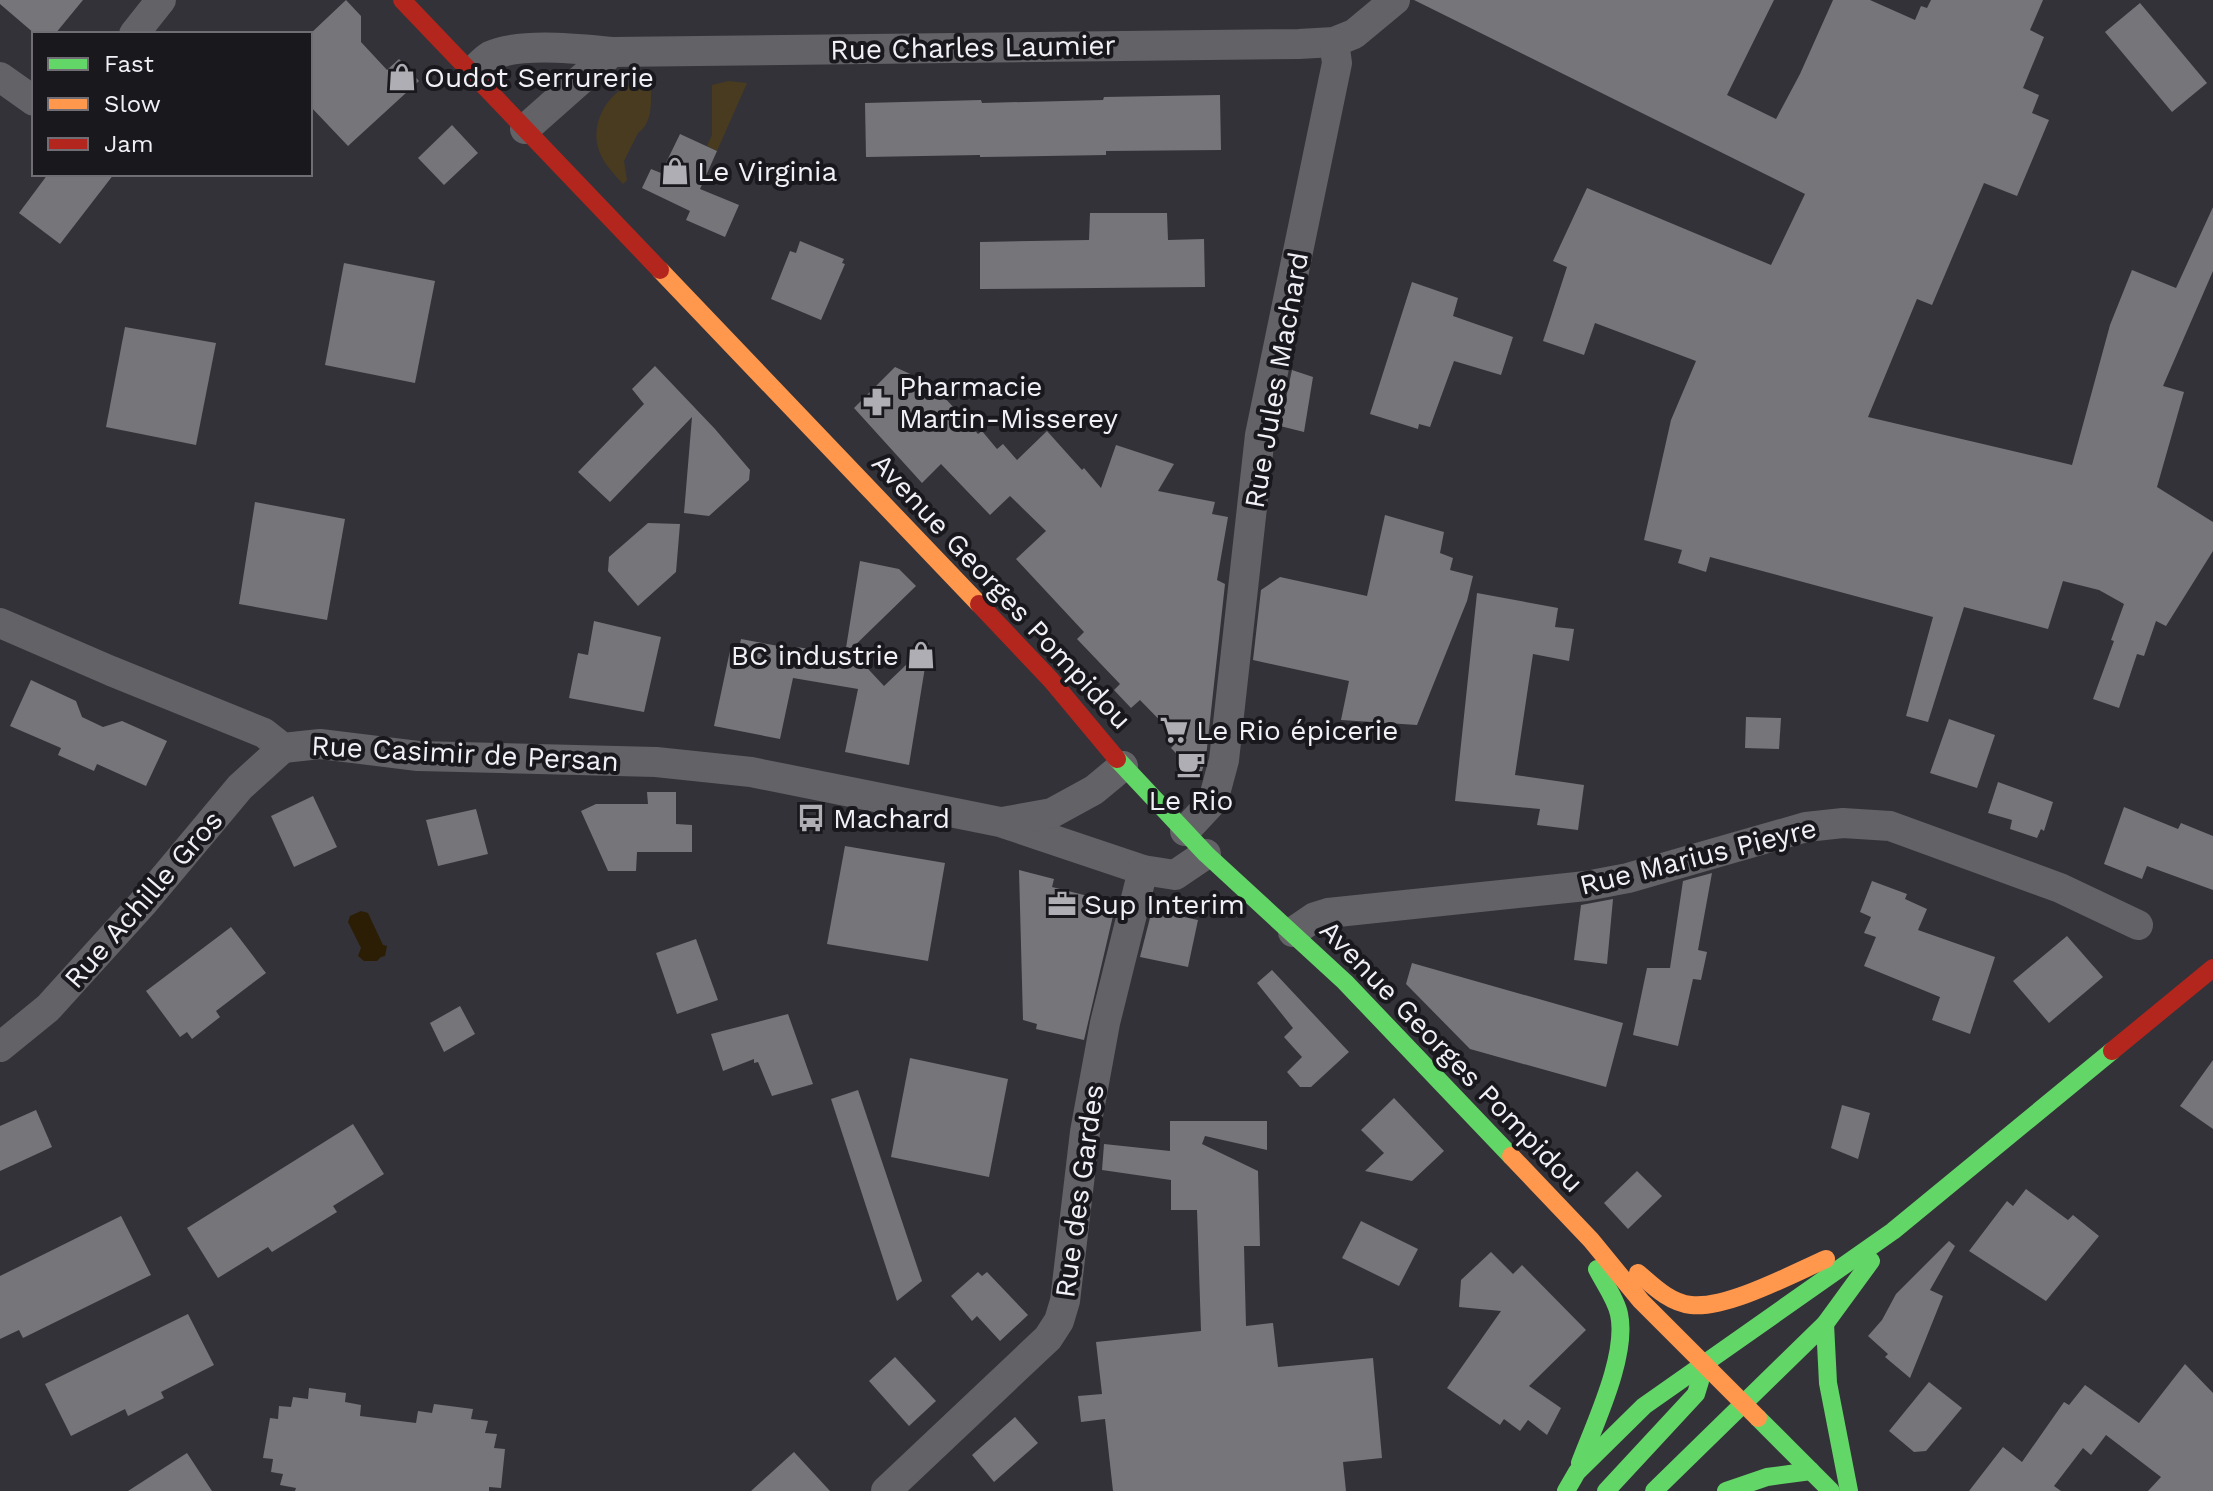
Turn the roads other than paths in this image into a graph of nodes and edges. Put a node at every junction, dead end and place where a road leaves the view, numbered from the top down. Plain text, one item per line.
1 (161, 0) edge
2 (402, 0) edge
3 (1395, 0) edge
4 (136, 32) edge
5 (1334, 42) junction
6 (612, 52) junction
7 (471, 73) junction
8 (0, 77) edge
9 (32, 100) edge
10 (525, 129) junction
11 (0, 623) edge
12 (283, 748) junction
13 (1123, 766) junction
14 (1000, 822) junction
15 (1185, 831) junction
16 (1206, 854) junction
17 (1143, 870) junction
18 (2138, 925) dead end
19 (1293, 932) junction
20 (2213, 968) edge
21 (0, 1047) edge
22 (1893, 1231) junction
23 (1591, 1240) junction
24 (1825, 1324) junction
25 (1705, 1365) junction
26 (1743, 1403) junction
27 (1811, 1471) junction
28 (1577, 1472) junction
29 (886, 1491) edge
30 (1566, 1491) edge
31 (1606, 1491) edge
32 (1654, 1491) edge
33 (1726, 1491) edge
34 (1831, 1491) edge
35 (1849, 1491) edge

1 - 4 street
2 - 7 main road, Avenue Georges Pompidou
3 - 5 street
5 - 6 street, Rue Charles Laumier
5 - 15 street, Rue Jules Machard
6 - 7 street, Rue Charles Laumier
6 - 10 street
7 - 10 main road, Avenue Georges Pompidou
8 - 9 street
10 - 13 main road, Avenue Georges Pompidou
11 - 12 street, Rue Casimir de Persan
12 - 14 street, Rue Casimir de Persan
12 - 21 street, Rue Achille Gros
13 - 14 street, Rue Casimir de Persan
13 - 15 main road, Avenue Georges Pompidou
14 - 17 street, Rue Casimir de Persan
15 - 16 main road, Avenue Georges Pompidou
16 - 17 street, Rue Casimir de Persan
16 - 19 main road, Avenue Georges Pompidou
17 - 29 street, Rue des Gardes
18 - 19 street, Rue Marius Pieyre
19 - 23 main road, Avenue Georges Pompidou
20 - 22 main road
22 - 23 main road
22 - 24 main road
22 - 25 main road
23 - 25 main road, Avenue Georges Pompidou
23 - 28 main road
24 - 26 main road
24 - 35 main road
25 - 26 main road, Avenue Georges Pompidou
25 - 28 main road
25 - 31 main road
26 - 27 main road, Avenue Georges Pompidou
26 - 32 main road
27 - 33 main road
27 - 34 main road, Avenue Georges Pompidou
28 - 30 main road

